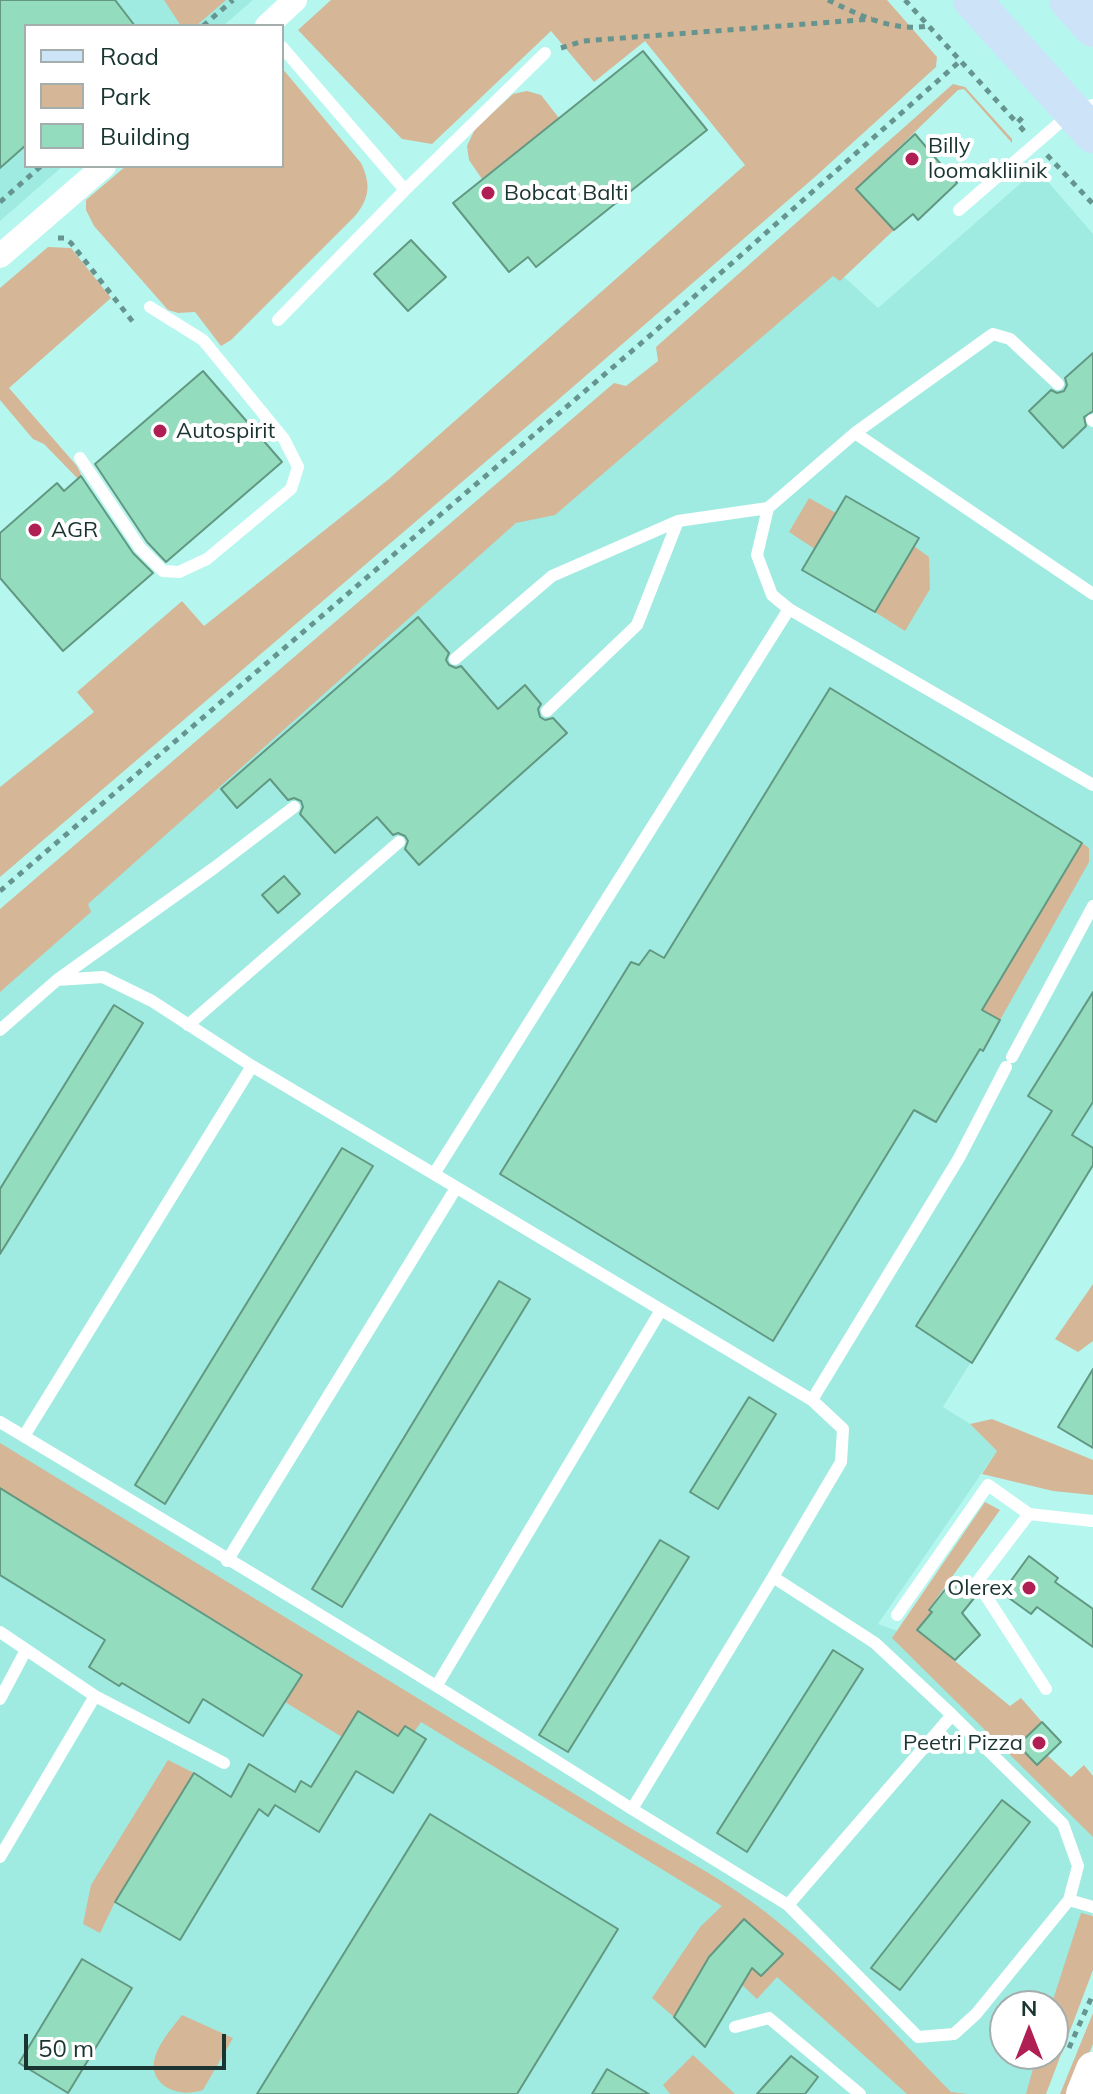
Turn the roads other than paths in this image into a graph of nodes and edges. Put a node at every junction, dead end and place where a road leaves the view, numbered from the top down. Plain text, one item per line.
1 (295, 0) edge
2 (972, 0) edge
3 (1068, 0) edge
4 (269, 24) edge
5 (1093, 28) edge
6 (284, 49) edge
7 (545, 53) road end
8 (1086, 117) edge
9 (102, 168) edge
10 (405, 190) junction
11 (959, 210) dead end
12 (0, 256) edge
13 (150, 307) dead end
14 (278, 320) dead end
15 (1058, 384) dead end
16 (855, 433) junction
17 (80, 458) dead end
18 (768, 508) junction
19 (678, 521) junction
20 (1093, 594) edge
21 (789, 609) junction
22 (455, 659) dead end
23 (547, 711) dead end
24 (1093, 767) edge
25 (1089, 783) edge
26 (294, 807) dead end
27 (399, 842) dead end
28 (1093, 906) edge
29 (57, 980) junction
30 (188, 1025) junction
31 (0, 1030) edge
32 (252, 1066) junction
33 (434, 1174) junction
34 (456, 1188) junction
35 (661, 1310) junction
36 (812, 1400) junction
37 (0, 1422) edge
38 (24, 1436) junction
39 (1029, 1514) junction
40 (1093, 1521) edge
41 (227, 1561) junction
42 (773, 1577) junction
43 (897, 1615) dead end
44 (0, 1632) edge
45 (26, 1650) junction
46 (437, 1685) junction
47 (1046, 1689) dead end
48 (95, 1696) junction
49 (0, 1699) edge
50 (952, 1715) junction
51 (224, 1763) dead end
52 (632, 1809) junction
53 (0, 1857) edge
54 (1069, 1900) junction
55 (788, 1905) junction
56 (1093, 1907) edge
57 (735, 2027) dead end
58 (1081, 2060) edge
59 (860, 2094) edge
60 (1083, 2094) edge

1 - 4 street
2 - 8 main road
3 - 5 main road
6 - 10 lane
7 - 10 lane
8 - 11 lane
9 - 12 street
10 - 14 lane
13 - 17 lane
15 - 16 lane
16 - 18 lane
16 - 20 lane
18 - 19 lane
18 - 21 lane
19 - 22 lane
19 - 23 lane
21 - 25 lane
21 - 33 lane
24 - 25 lane
26 - 29 lane
27 - 30 lane
28 - 36 lane
29 - 30 lane
29 - 31 lane
30 - 32 lane
32 - 33 lane
32 - 38 lane
33 - 34 lane
34 - 35 lane
34 - 41 lane
35 - 36 lane
35 - 46 lane
36 - 42 lane
37 - 38 lane
38 - 41 lane
39 - 40 lane
39 - 43 lane
39 - 47 lane
41 - 46 lane
42 - 50 lane
42 - 52 lane
44 - 45 lane
45 - 48 lane
45 - 49 lane
46 - 52 lane
48 - 51 lane
48 - 53 lane
50 - 54 lane
50 - 55 lane
52 - 55 lane
54 - 55 lane
54 - 56 lane
57 - 59 lane
58 - 60 main road

